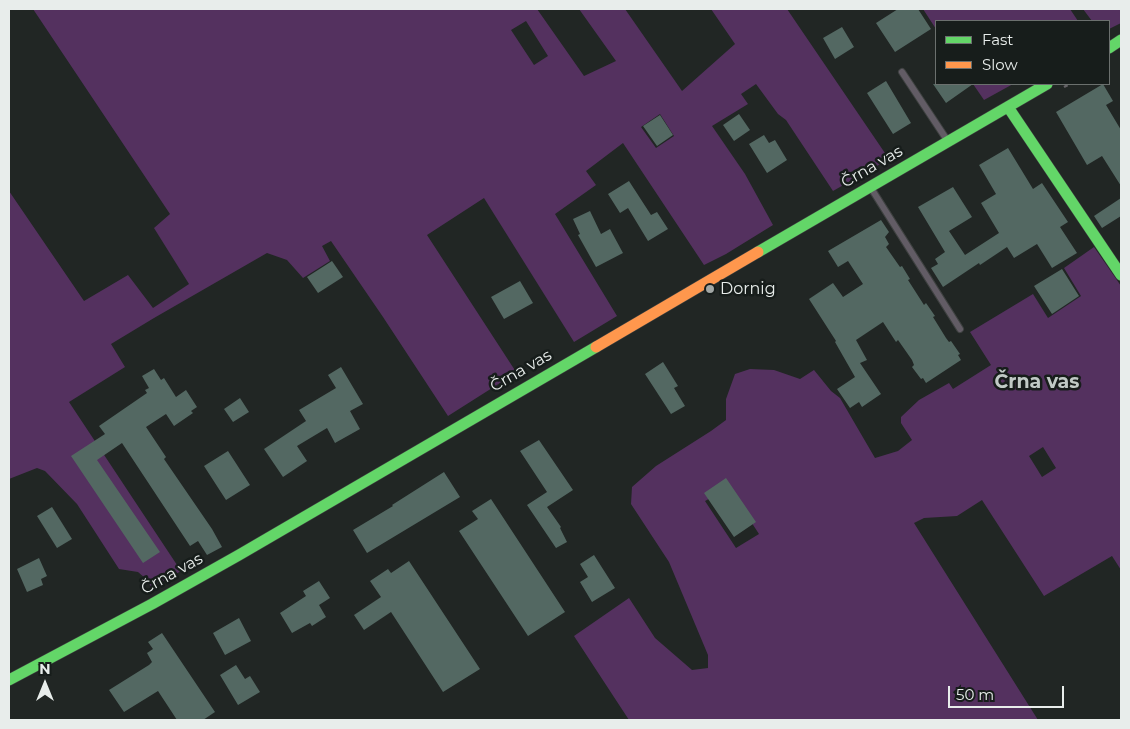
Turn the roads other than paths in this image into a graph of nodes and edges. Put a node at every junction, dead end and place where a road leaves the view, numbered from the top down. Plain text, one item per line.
1 (1121, 40) edge
2 (1110, 47) edge
3 (902, 72) dead end
4 (1045, 85) edge
5 (1008, 107) junction
6 (948, 141) junction
7 (870, 187) junction
8 (1121, 276) edge
9 (960, 329) dead end
10 (9, 680) edge

1 - 2 street
3 - 6 lane
4 - 5 street, Črna vas
5 - 6 street, Črna vas
5 - 8 street
6 - 7 street, Črna vas
7 - 9 lane
7 - 10 street, Črna vas

